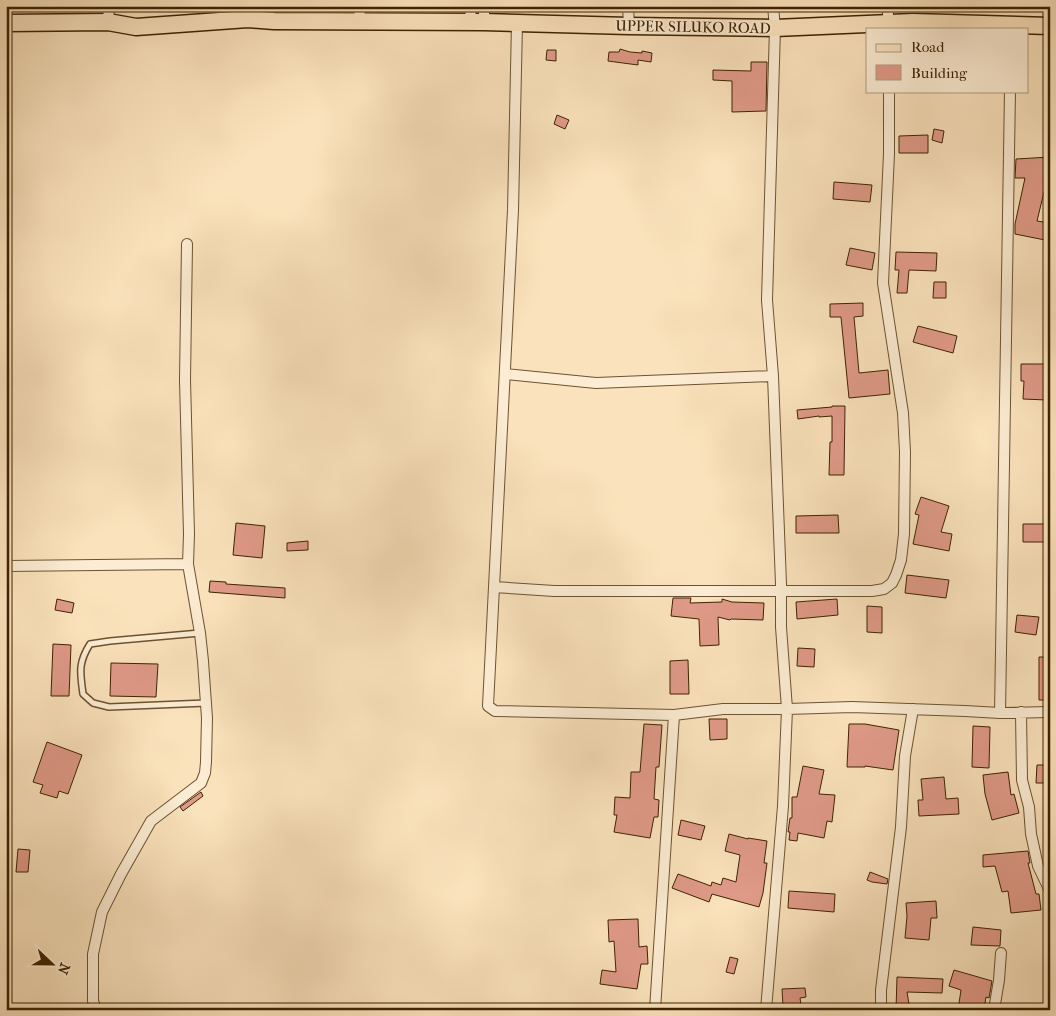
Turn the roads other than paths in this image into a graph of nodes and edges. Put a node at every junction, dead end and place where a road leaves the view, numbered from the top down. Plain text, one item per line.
1 (628, 6) edge
2 (773, 6) edge
3 (888, 6) edge
4 (248, 12) edge
5 (109, 14) edge
6 (360, 14) edge
7 (478, 14) edge
8 (518, 23) junction
9 (9, 25) edge
10 (629, 26) junction
11 (888, 26) edge
12 (1050, 26) edge
13 (1011, 27) edge
14 (775, 28) junction
15 (889, 92) edge
16 (1010, 92) edge
17 (187, 244) dead end
18 (505, 374) junction
19 (773, 376) junction
20 (188, 564) junction
21 (6, 566) edge
22 (494, 587) junction
23 (781, 591) junction
24 (200, 633) junction
25 (206, 703) junction
26 (787, 709) junction
27 (913, 709) junction
28 (1021, 712) junction
29 (1050, 712) edge
30 (1000, 713) junction
31 (674, 715) junction
32 (1050, 891) edge
33 (1001, 953) dead end
34 (96, 1010) edge
35 (655, 1010) edge
36 (766, 1010) edge
37 (881, 1010) edge
38 (994, 1010) edge

1 - 10 street
2 - 14 street
3 - 11 street
4 - 5 main road, UPPER SILUKO ROAD
4 - 6 main road, UPPER SILUKO ROAD
5 - 9 main road, UPPER SILUKO ROAD
6 - 7 main road, UPPER SILUKO ROAD
7 - 8 main road, UPPER SILUKO ROAD
8 - 10 main road, UPPER SILUKO ROAD
8 - 18 street
10 - 14 main road, UPPER SILUKO ROAD
11 - 13 main road, UPPER SILUKO ROAD
11 - 14 main road, UPPER SILUKO ROAD
12 - 13 main road, UPPER SILUKO ROAD
14 - 19 street
15 - 23 street
16 - 30 street
17 - 20 street
18 - 19 street
18 - 22 street
19 - 23 street
20 - 21 street
20 - 24 street
22 - 23 street
22 - 31 street
23 - 26 street
24 - 25 street
24 - 25 lane
25 - 34 street
26 - 27 street
26 - 31 street
26 - 36 street
27 - 30 street
27 - 37 street
28 - 29 street
28 - 30 street
28 - 32 street
31 - 35 street
33 - 38 street

